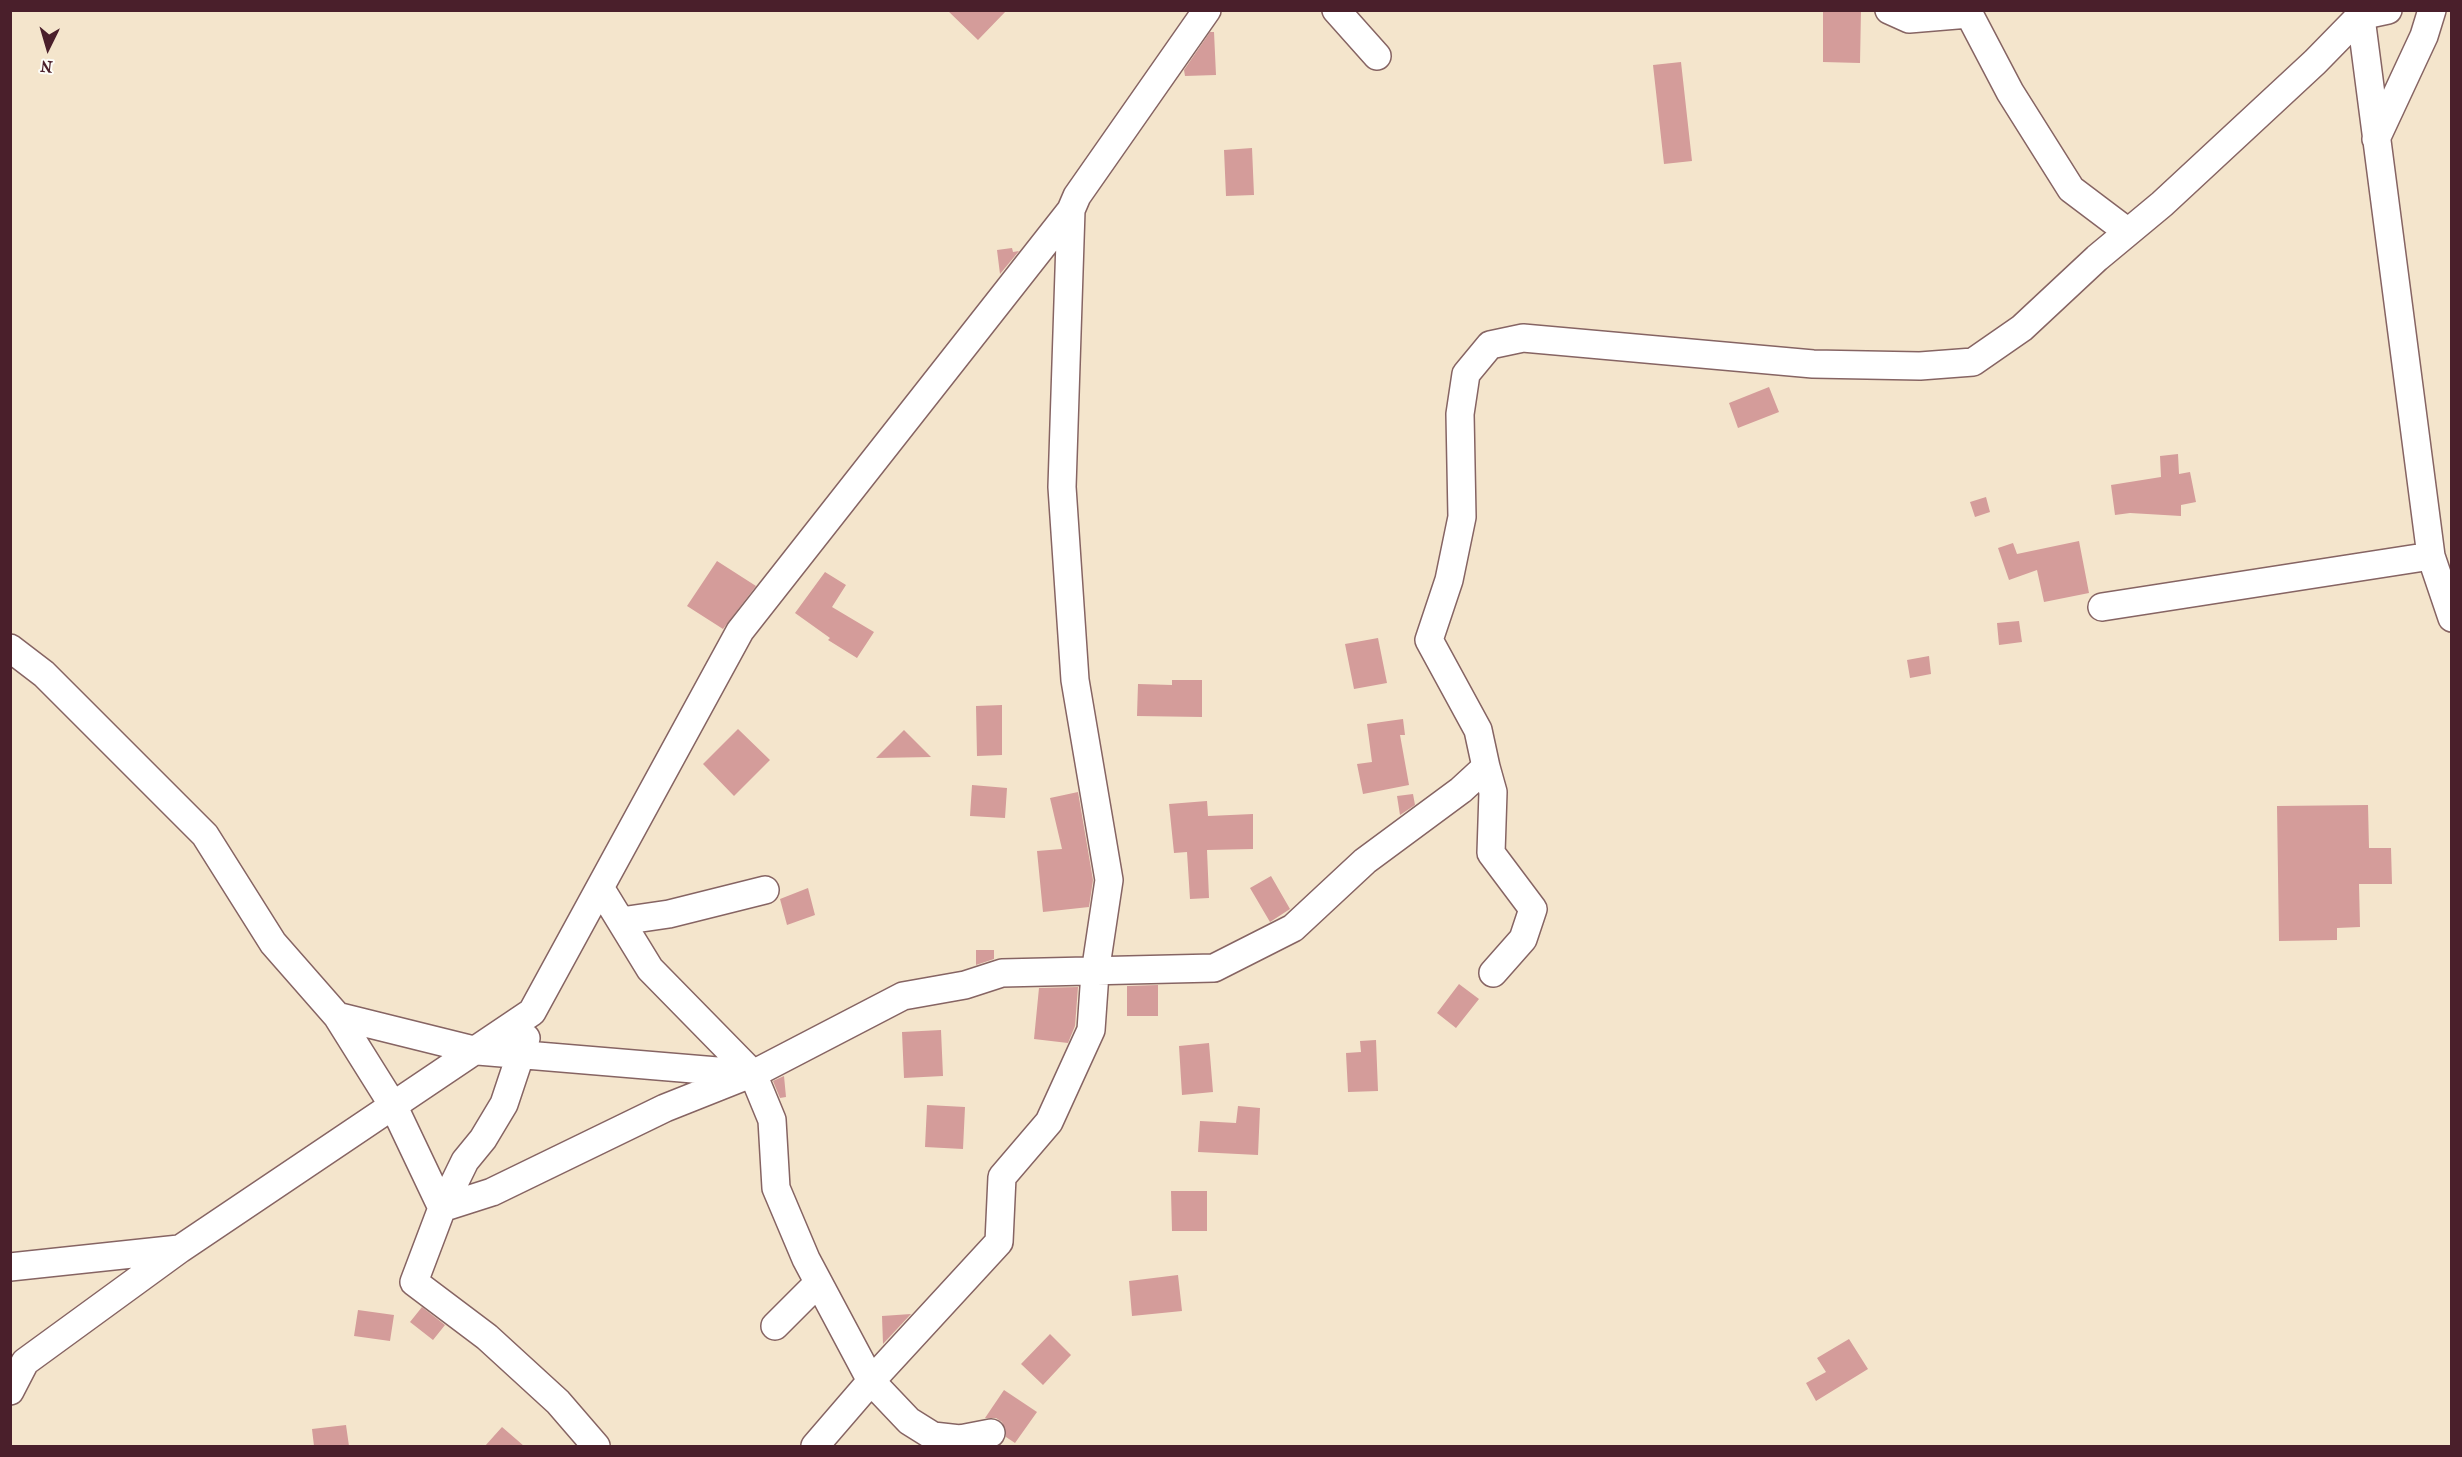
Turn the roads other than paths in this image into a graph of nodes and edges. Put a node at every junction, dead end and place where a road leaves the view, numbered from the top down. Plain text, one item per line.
1 (1207, 10) edge
2 (1336, 10) edge
3 (1889, 10) edge
4 (2388, 10) edge
5 (2433, 10) edge
6 (1968, 12) edge
7 (2360, 13) edge
8 (1377, 56) dead end
9 (2376, 139) junction
10 (1071, 210) junction
11 (2128, 232) junction
12 (2431, 556) junction
13 (2102, 607) dead end
14 (2451, 618) edge
15 (10, 648) edge
16 (1486, 767) junction
17 (601, 889) junction
18 (765, 890) dead end
19 (621, 921) junction
20 (1095, 973) junction
21 (1492, 973) dead end
22 (532, 1012) junction
23 (337, 1016) junction
24 (478, 1051) junction
25 (521, 1055) junction
26 (753, 1074) junction
27 (394, 1107) junction
28 (442, 1208) junction
29 (180, 1249) junction
30 (10, 1267) edge
31 (818, 1283) junction
32 (775, 1326) dead end
33 (871, 1381) junction
34 (10, 1391) edge
35 (991, 1434) dead end
36 (596, 1446) edge
37 (816, 1446) edge

1 - 10 street
2 - 8 street
3 - 6 street
4 - 7 street
5 - 9 street
6 - 11 street
7 - 9 street
7 - 11 street
9 - 12 street
10 - 17 street
10 - 20 street
11 - 16 street
12 - 13 street
12 - 14 street
15 - 23 street
16 - 20 street
16 - 21 street
17 - 19 street
17 - 22 street
18 - 19 street
19 - 26 street
20 - 26 street
20 - 33 street
22 - 24 street
22 - 25 street
23 - 24 street
23 - 27 street
24 - 25 street
24 - 27 street
25 - 26 street
25 - 28 street
26 - 28 street
26 - 31 street
27 - 28 street
27 - 29 street
28 - 36 street
29 - 30 street
29 - 34 street
31 - 32 street
31 - 33 street
33 - 35 street
33 - 37 street

